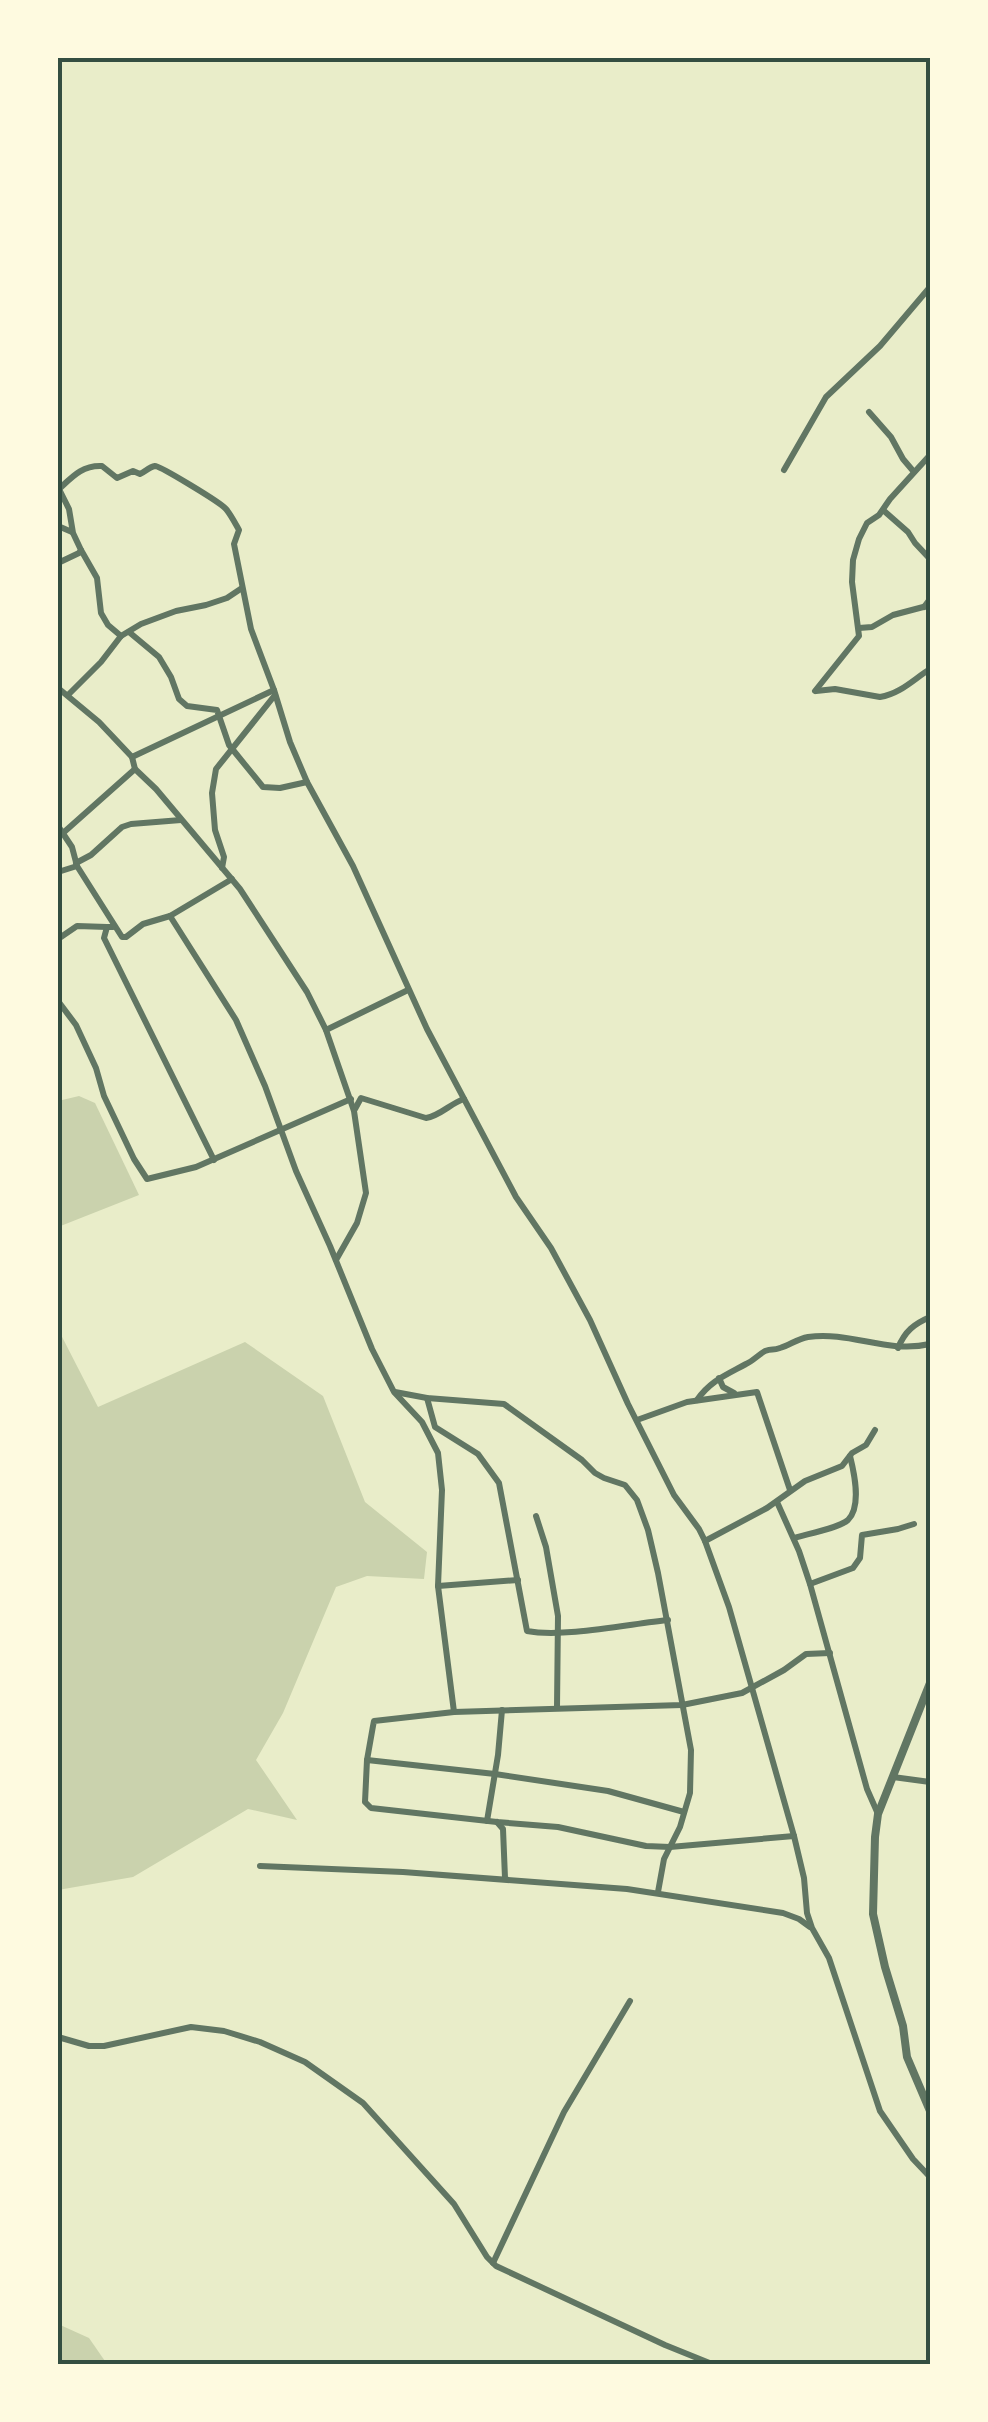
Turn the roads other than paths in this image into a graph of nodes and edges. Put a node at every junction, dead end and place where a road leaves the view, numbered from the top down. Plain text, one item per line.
1 (930, 286) edge
2 (870, 412) dead end
3 (930, 455) edge
4 (784, 470) dead end
5 (914, 472) junction
6 (58, 489) edge
7 (883, 510) junction
8 (58, 526) edge
9 (73, 533) junction
10 (81, 550) junction
11 (930, 559) edge
12 (58, 563) edge
13 (242, 588) junction
14 (930, 599) edge
15 (928, 608) edge
16 (859, 628) junction
17 (125, 634) junction
18 (930, 668) edge
19 (58, 688) edge
20 (275, 692) junction
21 (68, 695) junction
22 (220, 714) junction
23 (232, 750) junction
24 (132, 757) junction
25 (135, 769) junction
26 (307, 782) junction
27 (181, 820) junction
28 (60, 829) edge
29 (76, 864) junction
30 (222, 868) junction
31 (58, 872) edge
32 (232, 879) junction
33 (170, 916) junction
34 (110, 927) junction
35 (58, 939) edge
36 (408, 990) junction
37 (58, 1001) edge
38 (326, 1030) junction
39 (351, 1099) junction
40 (464, 1099) junction
41 (354, 1110) junction
42 (281, 1131) junction
43 (214, 1160) junction
44 (335, 1262) junction
45 (930, 1318) edge
46 (930, 1344) edge
47 (898, 1348) junction
48 (719, 1378) junction
49 (394, 1392) junction
50 (737, 1393) junction
51 (427, 1398) junction
52 (697, 1400) junction
53 (636, 1420) junction
54 (875, 1430) dead end
55 (850, 1456) junction
56 (790, 1490) junction
57 (776, 1502) junction
58 (536, 1516) dead end
59 (914, 1524) dead end
60 (794, 1538) junction
61 (705, 1540) junction
62 (518, 1580) junction
63 (810, 1584) junction
64 (438, 1586) junction
65 (668, 1620) junction
66 (559, 1632) junction
67 (830, 1654) junction
68 (930, 1682) edge
69 (752, 1688) junction
70 (682, 1705) junction
71 (557, 1708) junction
72 (502, 1710) junction
73 (454, 1712) junction
74 (368, 1760) junction
75 (495, 1774) junction
76 (893, 1777) junction
77 (930, 1782) edge
78 (684, 1812) junction
79 (878, 1814) junction
80 (487, 1821) junction
81 (498, 1822) junction
82 (680, 1827) junction
83 (794, 1836) junction
84 (690, 1845) junction
85 (670, 1847) junction
86 (260, 1866) dead end
87 (505, 1878) junction
88 (658, 1892) junction
89 (812, 1928) junction
90 (630, 2001) dead end
91 (58, 2036) edge
92 (930, 2111) edge
93 (930, 2177) edge
94 (492, 2263) junction
95 (712, 2364) edge

1 - 4 street
2 - 5 street
3 - 5 street
5 - 7 street
6 - 9 street
6 - 13 street
7 - 11 street
7 - 16 street
8 - 9 street
9 - 10 street
10 - 12 street
10 - 17 street
13 - 17 street
13 - 20 street
14 - 15 street
15 - 16 street
16 - 18 street
17 - 21 street
17 - 22 street
19 - 21 street
20 - 22 street
20 - 23 street
20 - 26 street
21 - 24 street
22 - 23 street
22 - 24 street
23 - 26 street
23 - 30 street
24 - 25 street
25 - 27 street
25 - 28 street
26 - 36 street
27 - 29 street
27 - 30 street
28 - 29 street
29 - 31 street
29 - 34 street
30 - 32 street
32 - 33 street
32 - 38 street
33 - 34 street
33 - 42 street
34 - 35 street
34 - 43 street
36 - 38 street
36 - 40 street
37 - 43 street
38 - 39 street
39 - 41 street
39 - 42 street
40 - 41 street
40 - 53 street
41 - 44 street
42 - 43 street
42 - 44 street
44 - 49 street
45 - 47 street
46 - 47 street
47 - 48 street
48 - 50 street
48 - 52 street
49 - 51 street
49 - 64 street
50 - 52 street
50 - 56 street
51 - 62 street
51 - 65 street
52 - 53 street
53 - 61 street
54 - 55 street
55 - 56 street
55 - 60 street
56 - 57 street
57 - 60 street
57 - 61 street
58 - 66 street
59 - 63 street
60 - 63 street
61 - 69 street
62 - 64 street
62 - 66 street
63 - 67 street
64 - 73 street
65 - 66 street
65 - 70 street
66 - 71 street
67 - 69 street
67 - 79 street
68 - 76 street
69 - 70 street
69 - 83 street
70 - 71 street
70 - 78 street
71 - 72 street
72 - 73 street
72 - 75 street
73 - 74 street
74 - 75 street
74 - 80 street
75 - 78 street
75 - 80 street
76 - 77 street
76 - 79 street
78 - 82 street
79 - 92 street
80 - 81 street
81 - 85 street
81 - 87 street
82 - 84 street
82 - 85 street
83 - 84 street
83 - 89 street
84 - 85 street
85 - 88 street
86 - 87 street
87 - 88 street
88 - 89 street
89 - 93 street
90 - 94 street
91 - 94 street
94 - 95 street

